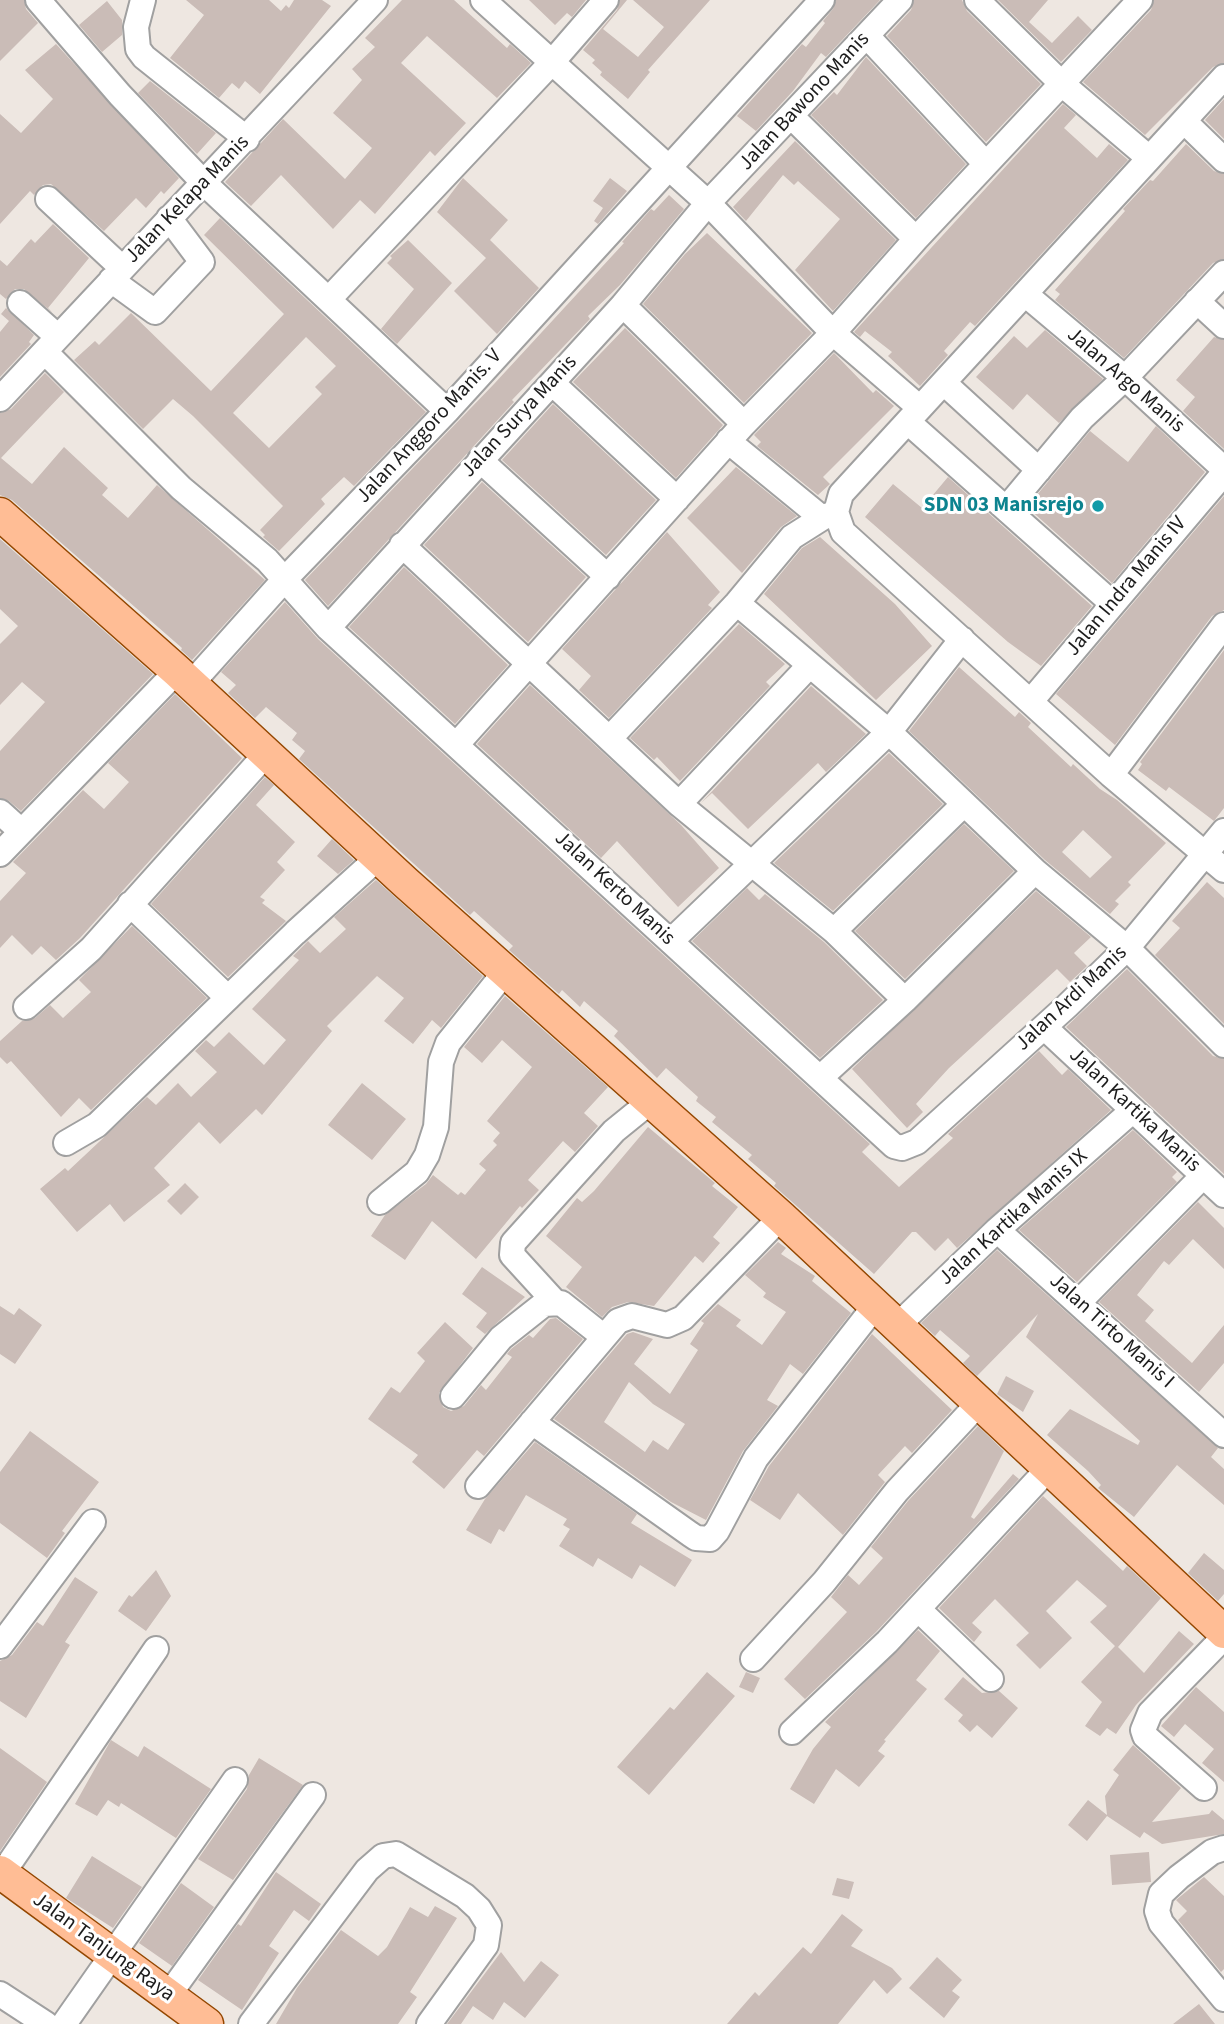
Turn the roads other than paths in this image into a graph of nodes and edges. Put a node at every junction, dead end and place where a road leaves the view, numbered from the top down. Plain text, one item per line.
1 (38, 0) edge
2 (143, 0) edge
3 (375, 0) edge
4 (483, 0) edge
5 (606, 0) edge
6 (822, 0) edge
7 (900, 0) edge
8 (977, 0) edge
9 (1140, 0) edge
10 (867, 36) junction
11 (553, 61) junction
12 (1224, 77) edge
13 (1062, 84) junction
14 (792, 117) junction
15 (1184, 121) junction
16 (247, 139) junction
17 (1149, 158) junction
18 (1224, 160) edge
19 (986, 164) junction
20 (669, 169) junction
21 (203, 181) junction
22 (48, 199) dead end
23 (708, 203) junction
24 (169, 218) junction
25 (916, 239) junction
26 (1224, 272) edge
27 (117, 274) junction
28 (1025, 294) junction
29 (329, 299) junction
30 (1197, 301) junction
31 (20, 303) dead end
32 (623, 305) junction
33 (1224, 326) edge
34 (833, 333) junction
35 (51, 344) junction
36 (1125, 378) junction
37 (552, 383) junction
38 (944, 383) junction
39 (0, 399) edge
40 (447, 411) junction
41 (914, 415) junction
42 (736, 432) junction
43 (480, 460) junction
44 (1039, 470) junction
45 (1224, 471) edge
46 (677, 499) junction
47 (1006, 509) junction
48 (0, 514) edge
49 (829, 515) junction
50 (402, 545) junction
51 (608, 577) junction
52 (285, 579) junction
53 (737, 603) junction
54 (1113, 604) junction
55 (1224, 625) edge
56 (328, 628) junction
57 (962, 639) junction
58 (530, 664) junction
59 (809, 666) junction
60 (184, 677) junction
61 (1031, 701) junction
62 (889, 732) junction
63 (610, 738) junction
64 (457, 744) junction
65 (267, 753) junction
66 (1111, 775) junction
67 (679, 804) junction
68 (964, 804) junction
69 (0, 812) edge
70 (21, 831) junction
71 (1224, 831) edge
72 (0, 853) edge
73 (1205, 854) junction
74 (380, 856) junction
75 (749, 865) junction
76 (1224, 870) edge
77 (1035, 871) junction
78 (130, 904) junction
79 (834, 932) junction
80 (671, 941) junction
81 (1127, 948) junction
82 (505, 972) junction
83 (228, 998) junction
84 (905, 1000) junction
85 (26, 1007) dead end
86 (1044, 1027) junction
87 (1224, 1045) edge
88 (820, 1078) junction
89 (651, 1101) junction
90 (1132, 1111) junction
91 (66, 1143) dead end
92 (902, 1148) joint
93 (1203, 1176) junction
94 (1224, 1195) edge
95 (380, 1202) dead end
96 (781, 1217) junction
97 (997, 1230) junction
98 (554, 1301) junction
99 (1078, 1303) junction
100 (886, 1316) junction
101 (604, 1337) junction
102 (453, 1396) dead end
103 (979, 1403) junction
104 (532, 1422) junction
105 (1224, 1435) edge
106 (1049, 1468) junction
107 (478, 1486) dead end
108 (93, 1522) dead end
109 (918, 1609) junction
110 (1224, 1635) edge
111 (0, 1646) edge
112 (156, 1649) dead end
113 (753, 1659) dead end
114 (991, 1679) dead end
115 (792, 1732) dead end
116 (235, 1780) dead end
117 (1204, 1788) dead end
118 (313, 1795) dead end
119 (1224, 1848) edge
120 (1, 1873) edge
121 (113, 1955) junction
122 (0, 1994) edge
123 (168, 1996) junction
124 (1224, 1999) edge
125 (46, 2024) edge
126 (64, 2024) edge
127 (207, 2024) edge
128 (251, 2024) edge
129 (429, 2024) edge

1 - 21 street
2 - 16 street
3 - 16 street, Jalan Kelapa Manis
4 - 11 street
5 - 11 street
6 - 20 street, Jalan Anggoro Manis. V
7 - 10 street, Jalan Bawono Manis
8 - 13 street
9 - 13 street
10 - 14 street, Jalan Bawono Manis
10 - 19 street
11 - 20 street
11 - 29 street
12 - 15 street
13 - 17 street
13 - 19 street
14 - 23 street, Jalan Bawono Manis
14 - 25 street
15 - 17 street
15 - 18 street
16 - 21 street, Jalan Kelapa Manis
17 - 28 street
19 - 25 street
20 - 23 street
20 - 40 street, Jalan Anggoro Manis. V
21 - 24 street, Jalan Kelapa Manis
21 - 29 street
22 - 27 street
23 - 32 street, Jalan Surya Manis
23 - 34 street
24 - 27 street, Jalan Kelapa Manis
24 - 27 street
25 - 34 street
26 - 30 street
27 - 35 street, Jalan Kelapa Manis
28 - 36 street, Jalan Argo Manis
28 - 38 street
29 - 40 street
30 - 33 street
30 - 36 street
31 - 35 street, Jalan Kerto Manis
32 - 37 street, Jalan Surya Manis
32 - 42 street
34 - 41 street
34 - 42 street
35 - 39 street, Jalan Kelapa Manis
35 - 52 street, Jalan Kerto Manis
36 - 44 street
36 - 45 street, Jalan Argo Manis
37 - 43 street, Jalan Surya Manis
37 - 46 street
38 - 41 street
38 - 44 street
40 - 52 street, Jalan Anggoro Manis. V
41 - 47 street
41 - 49 street
42 - 46 street
42 - 49 street
43 - 50 street, Jalan Surya Manis
43 - 51 street
44 - 47 street
45 - 54 street, Jalan Indra Manis IV
46 - 51 street
47 - 54 street
48 - 60 main road
49 - 53 street
49 - 57 street
50 - 56 street, Jalan Surya Manis
50 - 58 street
51 - 58 street
52 - 56 street, Jalan Kerto Manis
52 - 60 street, Jalan Anggoro Manis. V
53 - 59 street
53 - 63 street
54 - 61 street, Jalan Indra Manis IV
55 - 66 street
56 - 64 street, Jalan Kerto Manis
57 - 61 street
57 - 62 street
58 - 63 street
58 - 64 street
59 - 62 street
59 - 67 street
60 - 65 main road
60 - 70 street, Jalan Anggoro Manis. V
61 - 66 street
62 - 68 street
62 - 75 street
63 - 67 street
64 - 80 street, Jalan Kerto Manis
65 - 74 main road
65 - 78 street
66 - 73 street
67 - 75 street
68 - 77 street
68 - 79 street
69 - 70 street
70 - 72 street, Jalan Anggoro Manis. V
71 - 73 street, Jalan Ardi Manis
73 - 76 street
73 - 81 street, Jalan Ardi Manis
74 - 82 main road
74 - 83 street
75 - 79 street
75 - 80 street
77 - 81 street
77 - 84 street
78 - 83 street
78 - 85 street
79 - 84 street
80 - 88 street, Jalan Kerto Manis
81 - 86 street, Jalan Ardi Manis
81 - 87 street
82 - 89 main road
82 - 95 street
83 - 91 street
84 - 88 street
86 - 90 street, Jalan Kartika Manis
86 - 92 street, Jalan Ardi Manis
88 - 92 street, Jalan Kerto Manis
89 - 96 main road
89 - 98 street
90 - 93 street, Jalan Kartika Manis
90 - 97 street, Jalan Kartika Manis IX
93 - 94 street, Jalan Kartika Manis
93 - 99 street
96 - 100 main road
96 - 101 street
97 - 99 street, Jalan Tirto Manis I
97 - 100 street, Jalan Kartika Manis IX
98 - 101 street
98 - 102 street
99 - 105 street, Jalan Tirto Manis I
100 - 103 main road
100 - 104 street, Jalan Kartika Manis IX
101 - 104 street
103 - 106 main road
103 - 113 street
104 - 107 street
106 - 109 street
106 - 110 main road
108 - 111 street
109 - 114 street
109 - 115 street
110 - 117 street
112 - 120 street
116 - 121 street
118 - 123 street
119 - 124 street
120 - 121 main road, Jalan Tanjung Raya
121 - 123 main road, Jalan Tanjung Raya
121 - 126 street
122 - 125 street
123 - 127 main road, Jalan Tanjung Raya
128 - 129 street

